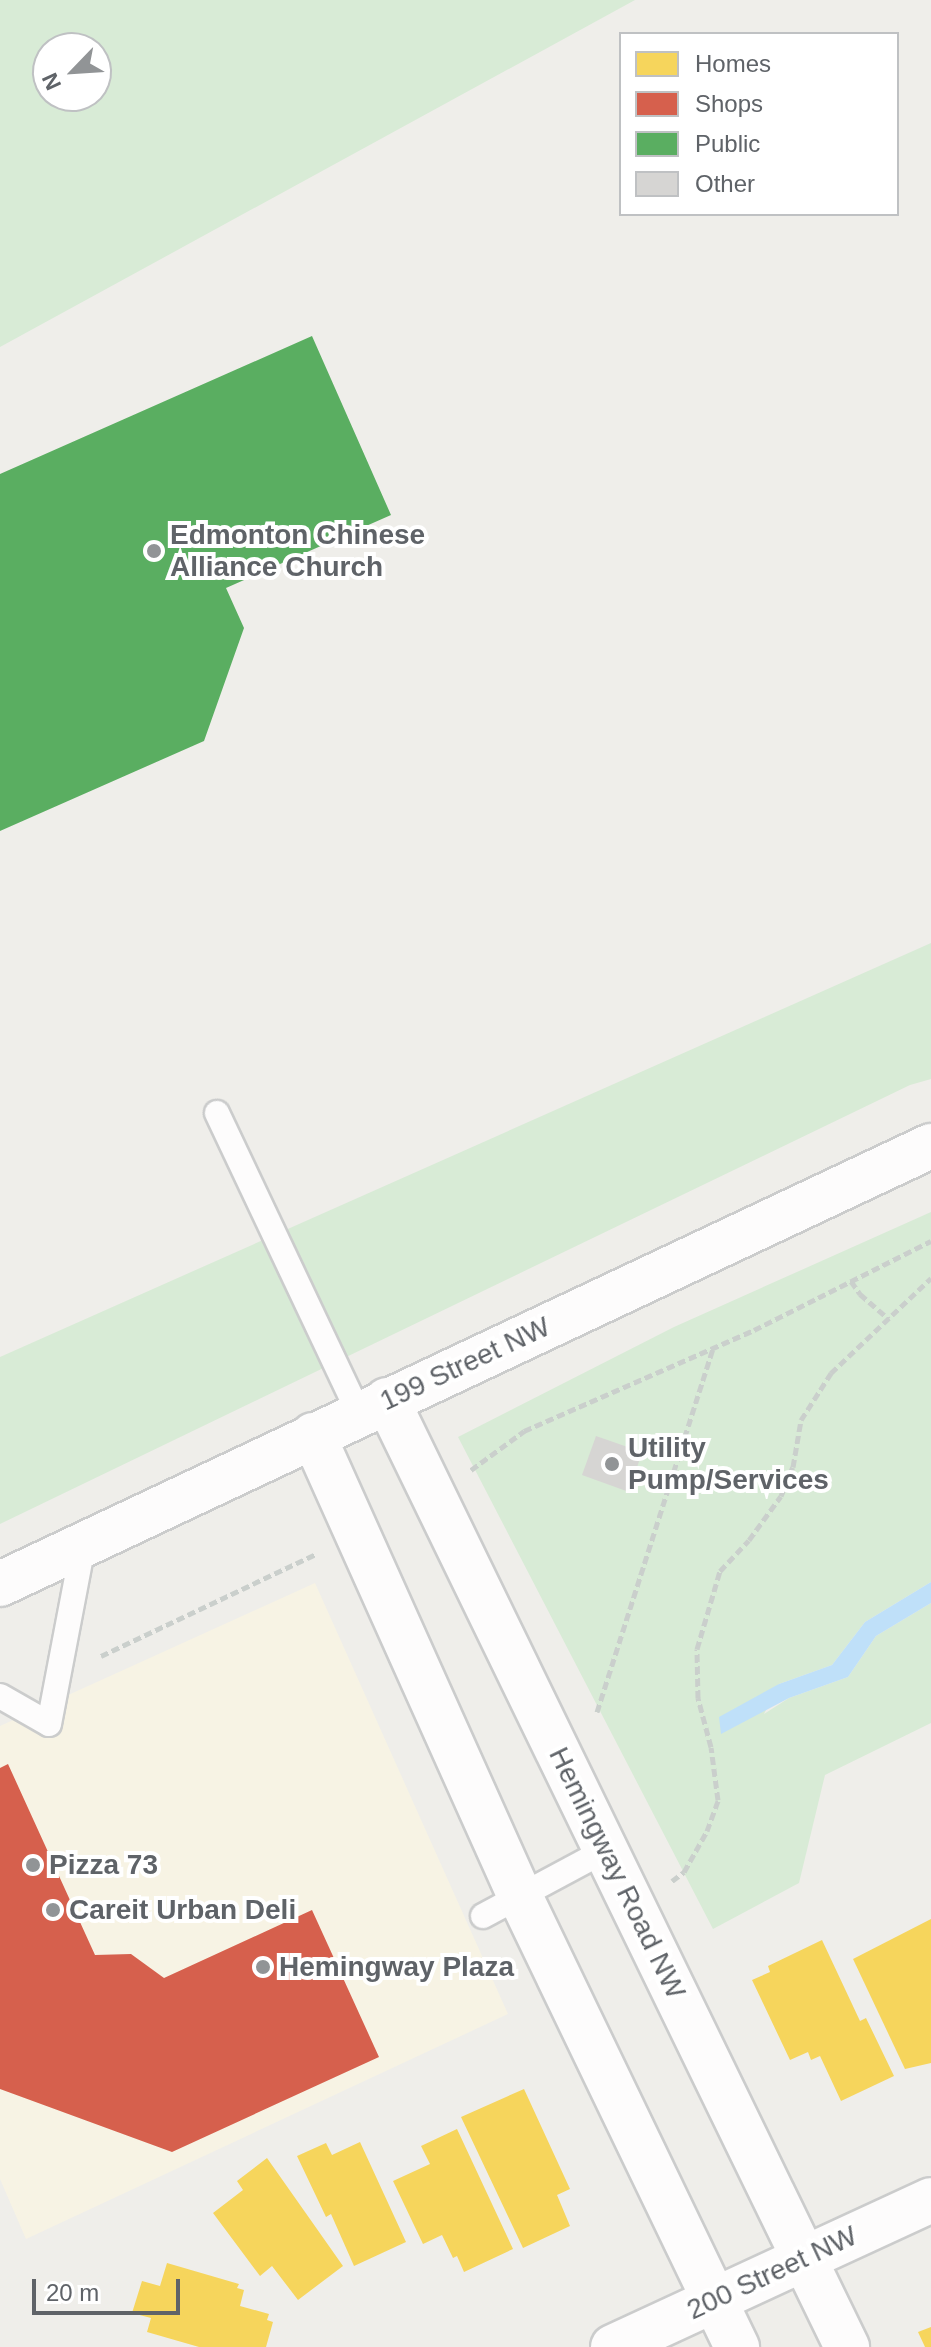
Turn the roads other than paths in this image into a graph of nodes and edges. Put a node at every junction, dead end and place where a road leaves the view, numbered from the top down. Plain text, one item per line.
1 (217, 1113) dead end
2 (931, 1146) edge
3 (373, 1406) junction
4 (313, 1435) junction
5 (83, 1545) junction
6 (0, 1584) edge
7 (0, 1696) edge
8 (606, 1850) junction
9 (501, 1905) junction
10 (931, 2200) edge
11 (805, 2259) junction
12 (713, 2300) junction
13 (613, 2347) edge
14 (737, 2347) edge
15 (847, 2347) edge

1 - 3 lane
2 - 3 street, 199 Street NW
3 - 4 street, 199 Street NW
3 - 8 street, Hemingway Road NW
4 - 5 street, 199 Street NW
4 - 9 street
5 - 6 street, 199 Street NW
5 - 7 lane
8 - 9 lane
8 - 11 street, Hemingway Road NW
9 - 12 street
10 - 11 street, 200 Street NW
11 - 12 street, 200 Street NW
11 - 15 street, Hemingway Road NW
12 - 13 street, 200 Street NW
12 - 14 street

